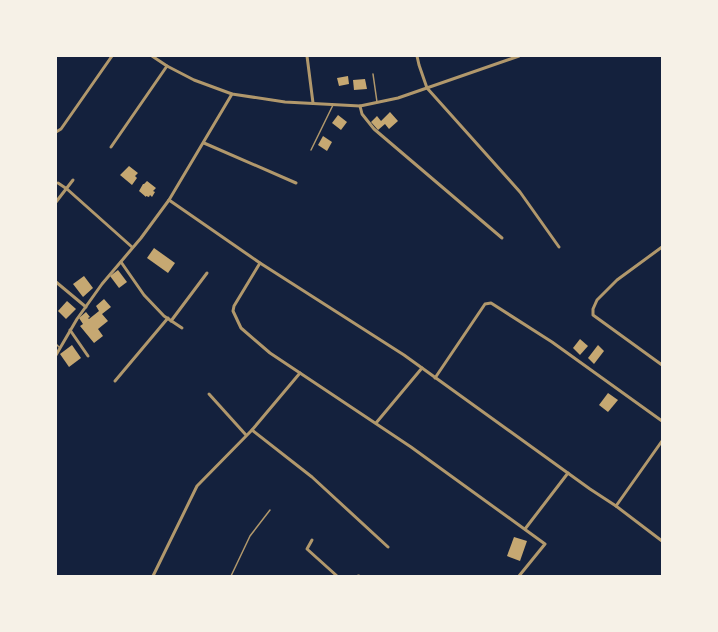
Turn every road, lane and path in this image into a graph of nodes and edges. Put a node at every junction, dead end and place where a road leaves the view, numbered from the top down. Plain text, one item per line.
1 (112, 56) edge
2 (152, 56) edge
3 (307, 56) edge
4 (417, 56) edge
5 (519, 56) edge
6 (511, 57) edge
7 (167, 66) junction
8 (373, 74) dead end
9 (427, 88) junction
10 (232, 94) junction
11 (377, 102) junction
12 (313, 103) junction
13 (333, 104) junction
14 (360, 106) junction
15 (56, 132) edge
16 (204, 143) junction
17 (111, 147) dead end
18 (311, 150) dead end
19 (74, 180) dead end
20 (58, 183) dead end
21 (296, 183) dead end
22 (67, 189) junction
23 (169, 200) junction
24 (56, 202) edge
25 (502, 238) dead end
26 (132, 247) junction
27 (559, 247) dead end
28 (662, 247) edge
29 (121, 262) junction
30 (260, 263) junction
31 (207, 273) dead end
32 (56, 282) edge
33 (86, 307) junction
34 (169, 319) junction
35 (182, 328) dead end
36 (70, 330) junction
37 (56, 344) edge
38 (60, 348) junction
39 (56, 355) edge
40 (88, 356) dead end
41 (662, 365) edge
42 (422, 368) junction
43 (300, 373) junction
44 (435, 378) junction
45 (115, 381) dead end
46 (209, 394) dead end
47 (662, 421) edge
48 (376, 423) junction
49 (252, 430) junction
50 (246, 435) junction
51 (662, 441) edge
52 (568, 473) junction
53 (616, 506) junction
54 (270, 510) dead end
55 (525, 529) junction
56 (312, 540) dead end
57 (662, 541) edge
58 (388, 547) dead end
59 (152, 576) edge
60 (231, 576) edge
61 (337, 576) edge
62 (519, 576) edge

1 - 15 street
2 - 7 street
3 - 12 street
4 - 9 street
5 - 6 street
6 - 9 street
7 - 10 street
7 - 17 street
8 - 11 lane
9 - 11 street
9 - 27 street
10 - 12 street
10 - 16 street
11 - 14 street
12 - 13 street
13 - 14 street
13 - 18 lane
14 - 25 street
16 - 21 street
16 - 23 street
19 - 22 street
20 - 22 street
22 - 24 street
22 - 26 street
23 - 26 street
23 - 30 street
26 - 29 street
28 - 41 street
29 - 33 street
29 - 34 street
30 - 42 street
30 - 43 street
31 - 34 street
32 - 33 street
33 - 36 street
34 - 35 street
34 - 45 street
36 - 38 street
36 - 40 street
37 - 38 lane
38 - 39 street
42 - 44 street
42 - 48 street
43 - 48 street
43 - 49 street
44 - 47 street
44 - 52 street
46 - 50 street
48 - 55 street
49 - 50 street
49 - 58 street
50 - 59 street
51 - 53 street
52 - 53 street
52 - 55 street
53 - 57 street
54 - 60 lane
55 - 62 street
56 - 61 street

